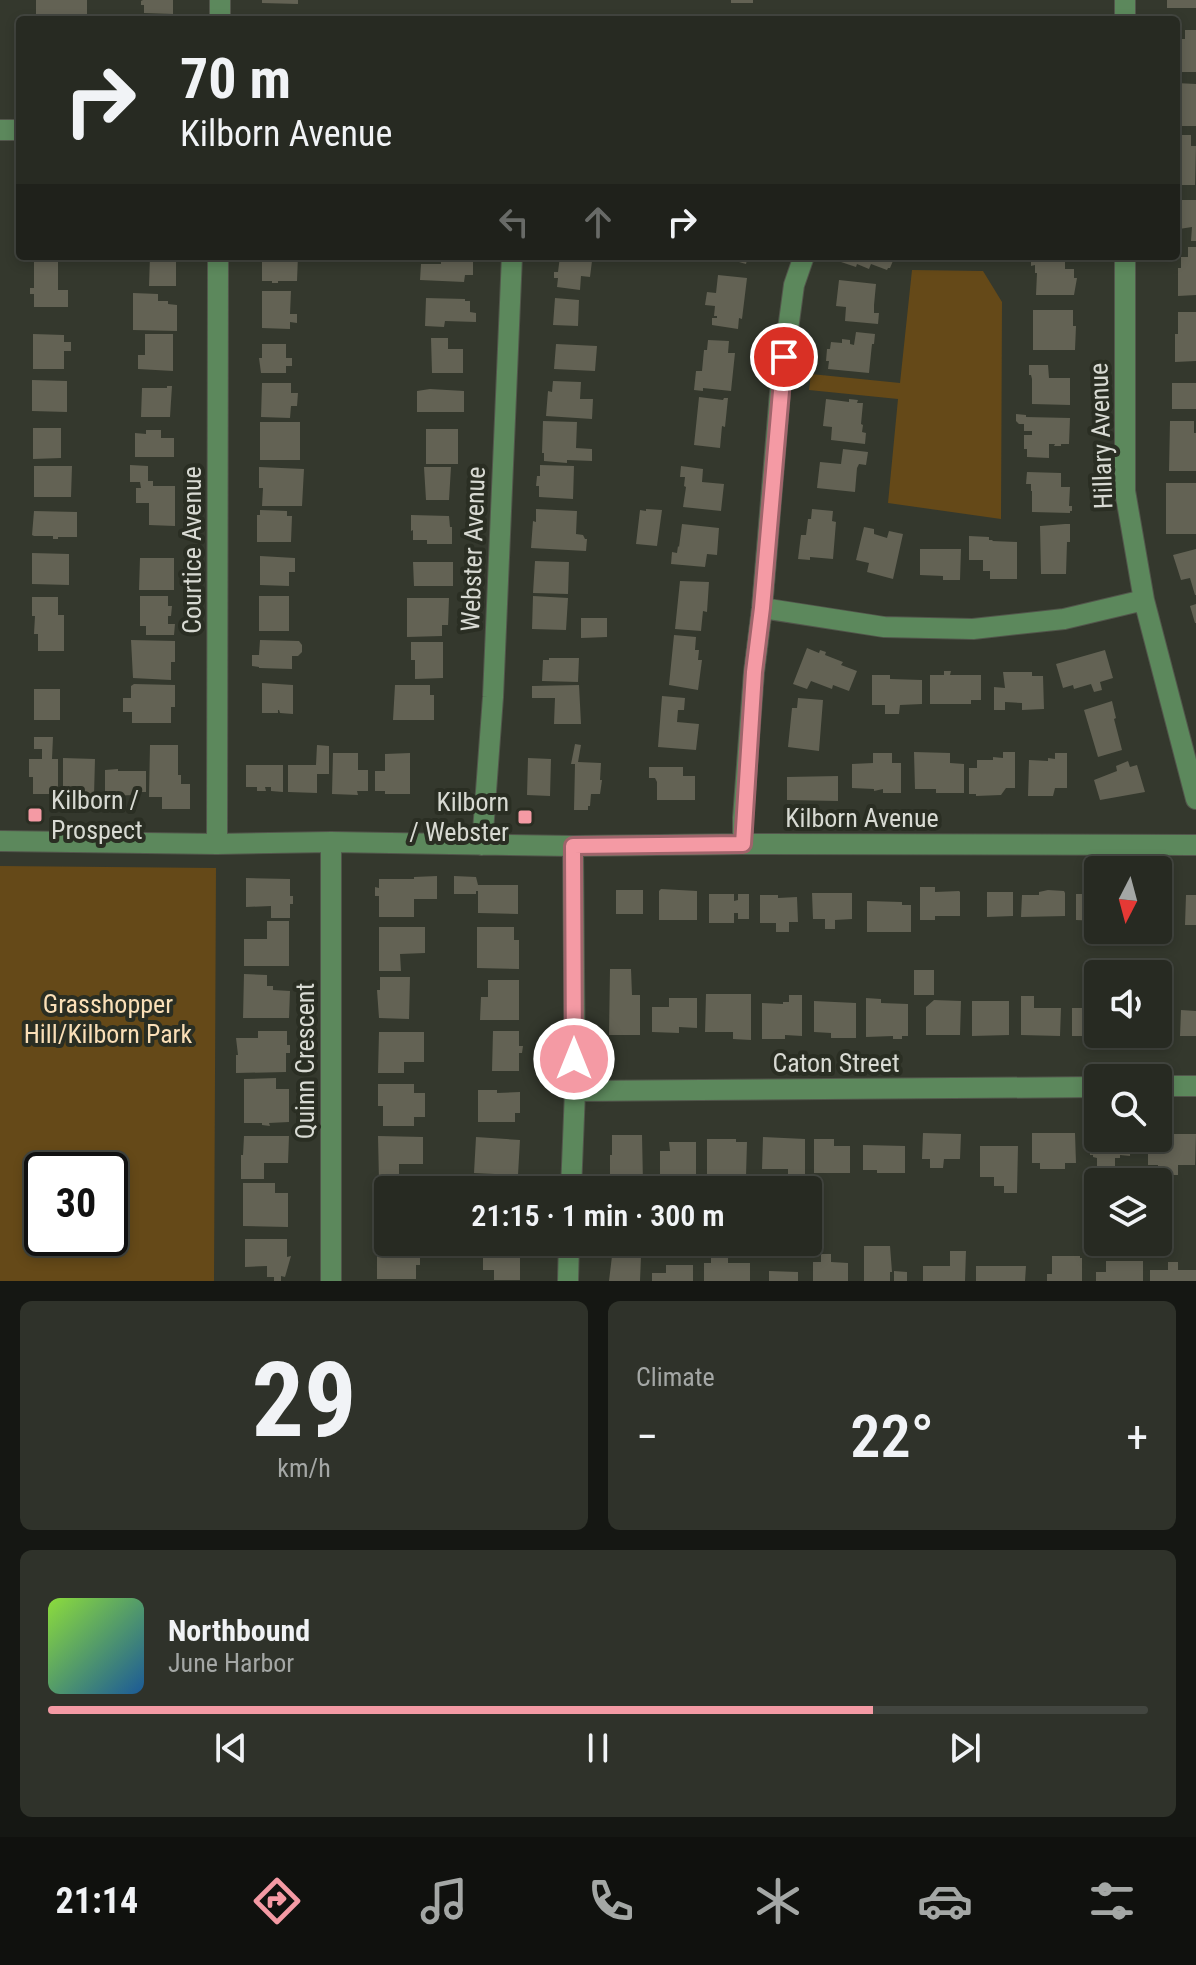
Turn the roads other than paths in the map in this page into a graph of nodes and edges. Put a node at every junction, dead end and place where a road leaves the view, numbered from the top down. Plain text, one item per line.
1 (218, 260) edge
2 (512, 260) edge
3 (803, 260) edge
4 (1125, 260) edge
5 (1144, 600) junction
6 (762, 608) junction
7 (1196, 799) edge
8 (0, 841) edge
9 (331, 842) junction
10 (217, 844) junction
11 (743, 844) junction
12 (482, 845) junction
13 (1196, 845) edge
14 (573, 846) junction
15 (1172, 1086) edge
16 (1196, 1086) edge
17 (1084, 1087) edge
18 (575, 1091) junction
19 (572, 1176) edge
20 (569, 1256) edge
21 (331, 1281) edge
22 (568, 1281) edge

1 - 10 street, Courtice Avenue
2 - 12 street, Webster Avenue
3 - 6 street
4 - 5 street, Hillary Avenue
5 - 6 street
5 - 7 street, Hillary Avenue
6 - 11 street
8 - 10 street, Kilborn Avenue
9 - 10 street, Kilborn Avenue
9 - 12 street, Kilborn Avenue
9 - 21 street, Quinn Crescent
11 - 13 street, Kilborn Avenue
11 - 14 street, Kilborn Avenue
12 - 14 street, Kilborn Avenue
14 - 18 street
15 - 16 street
17 - 18 street, Caton Street
18 - 19 street
20 - 22 street

